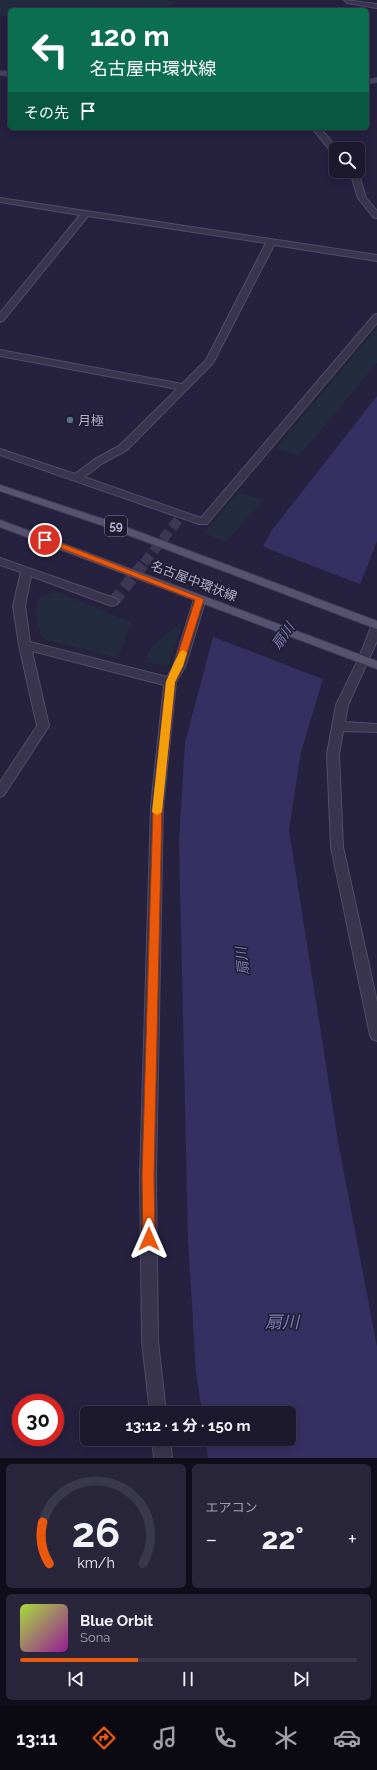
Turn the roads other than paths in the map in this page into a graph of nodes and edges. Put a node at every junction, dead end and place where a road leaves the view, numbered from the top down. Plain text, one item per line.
1 (347, 1) dead end
2 (377, 6) edge
3 (318, 130) edge
4 (329, 144) edge
5 (356, 178) edge
6 (0, 200) edge
7 (86, 213) junction
8 (377, 216) edge
9 (271, 242) junction
10 (377, 258) edge
11 (377, 317) edge
12 (0, 319) edge
13 (0, 353) edge
14 (184, 387) junction
15 (0, 452) edge
16 (78, 477) junction
17 (0, 488) edge
18 (0, 524) edge
19 (0, 561) edge
20 (26, 570) junction
21 (206, 601) junction
22 (113, 602) dead end
23 (377, 626) edge
24 (25, 645) junction
25 (364, 660) junction
26 (377, 665) edge
27 (170, 682) junction
28 (337, 726) junction
29 (377, 728) edge
30 (0, 792) edge
31 (377, 1034) edge
32 (157, 1406) edge
33 (162, 1446) edge
34 (163, 1458) edge

1 - 2 street
3 - 4 street
5 - 8 street
6 - 7 street
7 - 9 street
7 - 12 street
9 - 10 street
9 - 14 street
11 - 16 street
13 - 14 street
14 - 16 street
15 - 16 street
17 - 23 main road, 名古屋中環状線 / 59
18 - 21 main road, 名古屋中環状線
19 - 20 street
20 - 22 street
20 - 24 street
21 - 25 main road, 名古屋中環状線
21 - 27 street
23 - 25 street
24 - 27 street
24 - 30 street
25 - 26 main road, 名古屋中環状線
25 - 28 street
27 - 32 street
28 - 29 street
28 - 31 street
33 - 34 street

